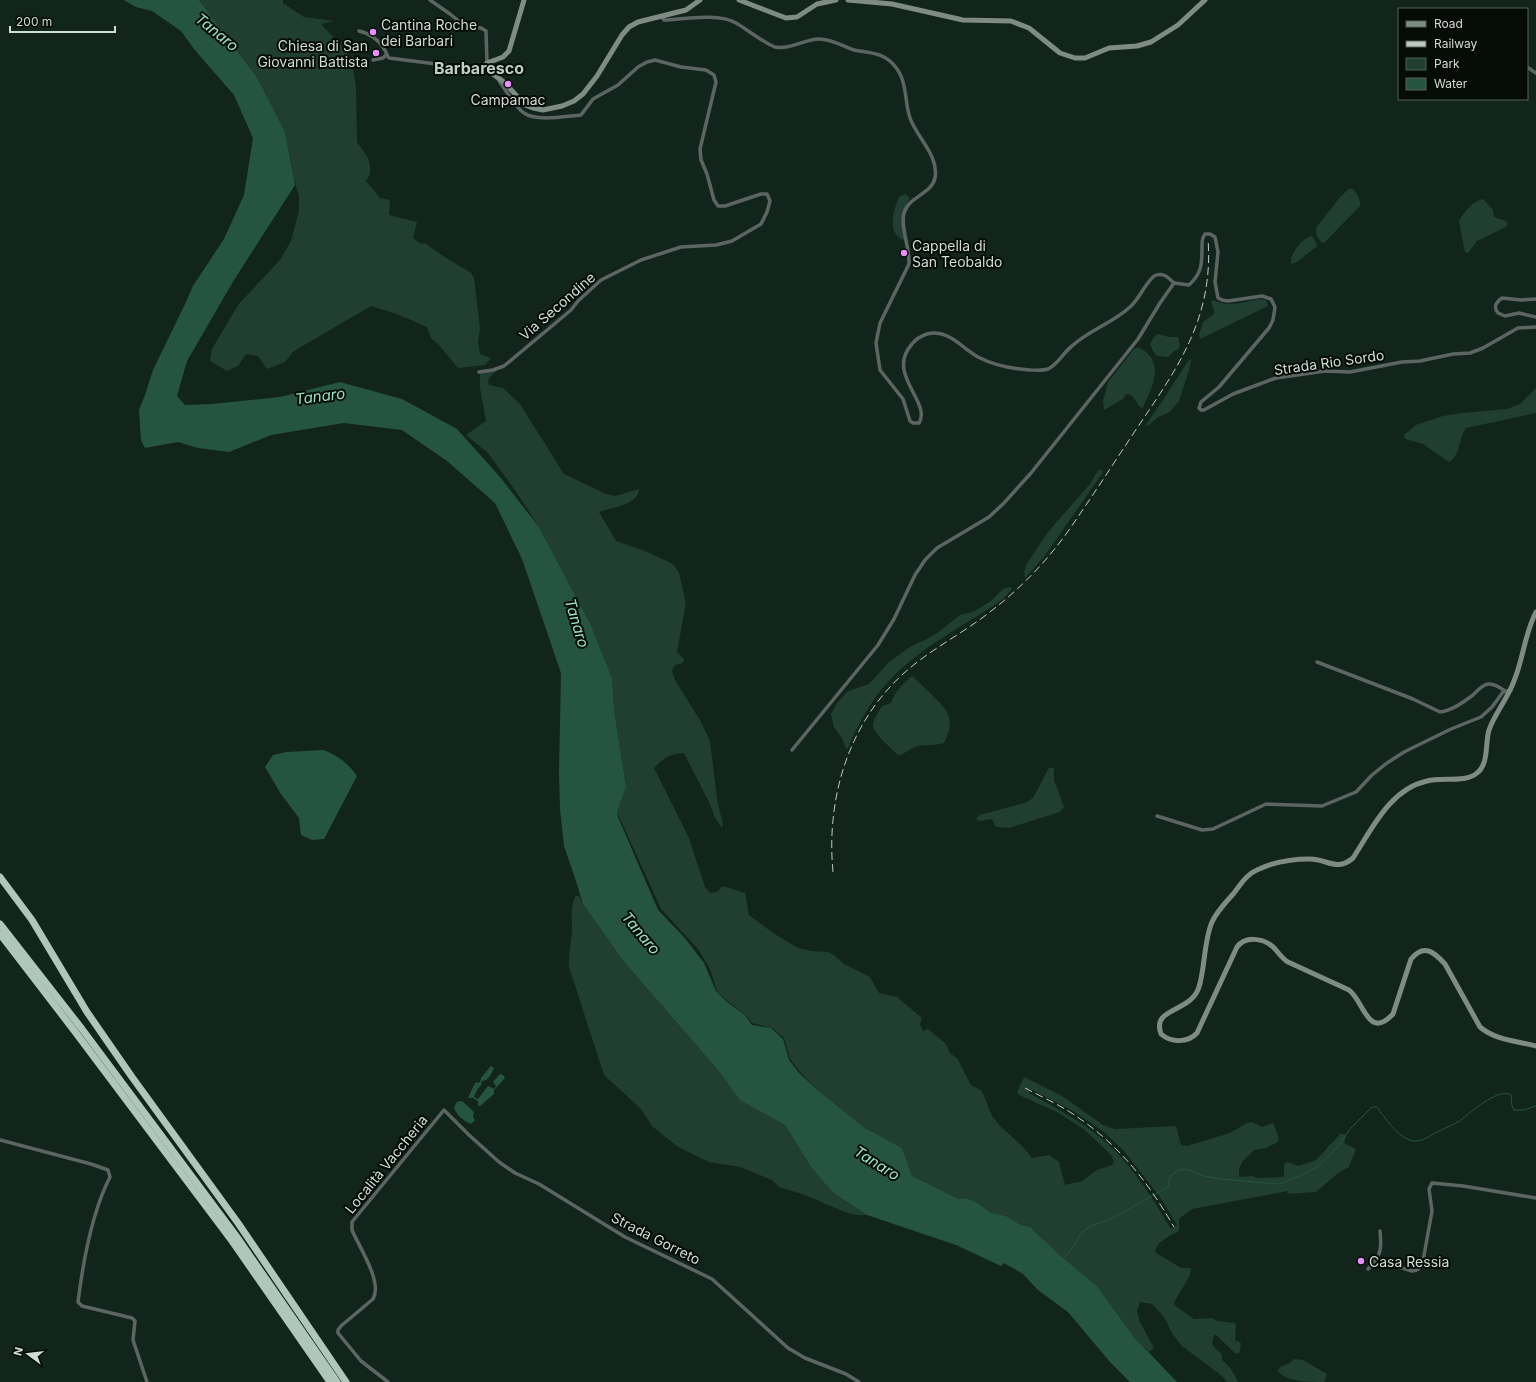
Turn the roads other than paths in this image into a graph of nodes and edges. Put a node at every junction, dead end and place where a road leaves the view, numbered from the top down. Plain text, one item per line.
1 (430, 0) edge
2 (524, 0) edge
3 (700, 0) edge
4 (739, 0) edge
5 (836, 0) edge
6 (848, 0) edge
7 (1204, 0) edge
8 (661, 16) junction
9 (360, 31) dead end
10 (386, 56) junction
11 (372, 60) dead end
12 (486, 66) junction
13 (496, 75) junction
14 (1174, 283) junction
15 (1536, 299) edge
16 (1536, 317) edge
17 (1536, 327) edge
18 (480, 372) dead end
19 (1536, 612) edge
20 (1317, 662) dead end
21 (1508, 691) junction
22 (792, 750) dead end
23 (1157, 816) dead end
24 (0, 877) edge
25 (0, 924) edge
26 (0, 934) edge
27 (1536, 1046) edge
28 (444, 1110) joint
29 (0, 1140) edge
30 (1536, 1198) edge
31 (1380, 1231) dead end
32 (1377, 1260) junction
33 (1368, 1270) dead end
34 (147, 1382) edge
35 (330, 1382) edge
36 (337, 1382) edge
37 (346, 1382) edge
38 (388, 1382) edge
39 (859, 1382) edge

1 - 12 street
2 - 12 main road
3 - 8 main road
4 - 5 main road
6 - 7 main road
8 - 13 main road
8 - 14 street
9 - 10 street
10 - 11 street
10 - 12 street
12 - 13 main road
13 - 18 street, Via Secondine
14 - 17 street, Strada Rio Sordo
14 - 22 street
15 - 16 street
19 - 21 main road
20 - 21 street
21 - 23 street
21 - 27 main road
24 - 37 highway
25 - 36 highway
26 - 35 highway
28 - 38 street, Località Vaccheria
28 - 39 street, Strada Gorreto
29 - 34 street
30 - 32 street
31 - 32 street
32 - 33 street

